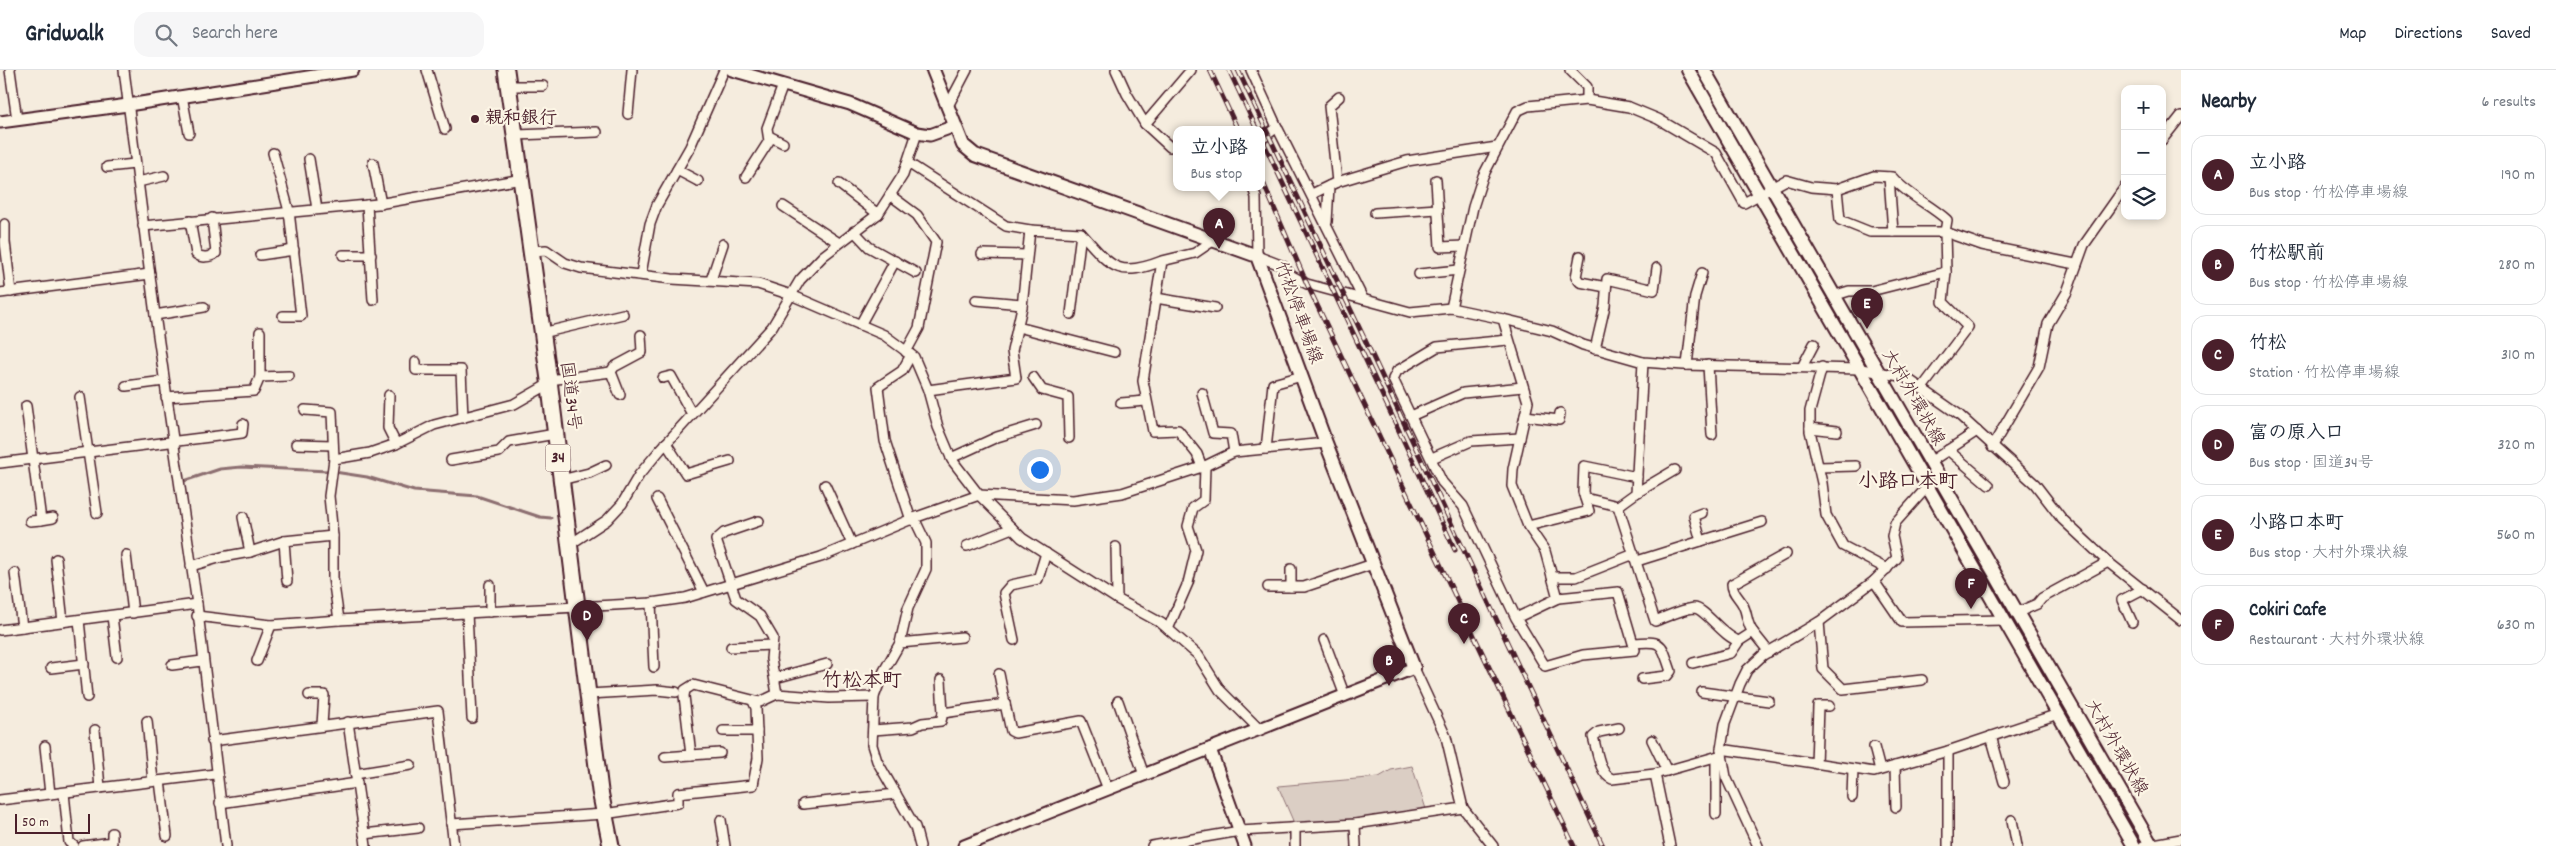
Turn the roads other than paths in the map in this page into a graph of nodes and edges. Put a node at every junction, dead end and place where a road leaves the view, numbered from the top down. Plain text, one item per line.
1 (10, 70) edge
2 (124, 70) edge
3 (353, 70) edge
4 (427, 70) edge
5 (506, 70) edge
6 (632, 70) edge
7 (724, 70) edge
8 (732, 70) edge
9 (933, 70) edge
10 (967, 70) edge
11 (1116, 70) edge
12 (1191, 70) edge
13 (1251, 70) edge
14 (1570, 70) edge
15 (1688, 70) edge
16 (1704, 70) edge
17 (783, 85) junction
18 (509, 86) junction
19 (543, 86) dead end
20 (182, 96) junction
21 (1339, 97) dead end
22 (1587, 100) junction
23 (128, 105) junction
24 (947, 108) junction
25 (628, 114) dead end
26 (2181, 116) edge
27 (17, 120) junction
28 (0, 122) edge
29 (1145, 124) junction
30 (954, 126) junction
31 (1277, 127) junction
32 (446, 129) dead end
33 (597, 132) dead end
34 (189, 133) dead end
35 (917, 133) junction
36 (516, 135) junction
37 (2166, 135) edge
38 (769, 136) junction
39 (1265, 137) edge
40 (783, 143) dead end
41 (1170, 147) dead end
42 (1497, 147) junction
43 (273, 153) dead end
44 (309, 159) dead end
45 (374, 162) dead end
46 (908, 163) junction
47 (135, 164) junction
48 (107, 167) dead end
49 (677, 170) junction
50 (164, 176) dead end
51 (746, 177) dead end
52 (1889, 177) junction
53 (522, 179) junction
54 (1436, 180) dead end
55 (698, 181) dead end
56 (138, 182) junction
57 (839, 184) dead end
58 (1333, 184) junction
59 (1837, 189) junction
60 (1254, 191) edge
61 (1765, 191) junction
62 (2121, 193) edge
63 (1312, 194) junction
64 (890, 196) junction
65 (381, 204) junction
66 (368, 205) junction
67 (782, 206) dead end
68 (316, 209) junction
69 (1438, 209) junction
70 (288, 211) junction
71 (1375, 213) dead end
72 (878, 214) junction
73 (212, 218) junction
74 (190, 221) junction
75 (5, 224) dead end
76 (1327, 225) junction
77 (143, 226) junction
78 (1030, 230) junction
79 (854, 231) junction
80 (1893, 232) junction
81 (1946, 232) junction
82 (1081, 233) junction
83 (1214, 240) junction
84 (839, 243) junction
85 (723, 244) dead end
86 (1464, 246) junction
87 (294, 250) junction
88 (532, 251) junction
89 (260, 254) dead end
90 (370, 254) junction
91 (982, 254) dead end
92 (343, 255) dead end
93 (1026, 255) junction
94 (1257, 256) junction
95 (1580, 256) dead end
96 (895, 261) junction
97 (1162, 261) junction
98 (2076, 264) junction
99 (1657, 268) dead end
100 (1459, 270) junction
101 (1946, 272) junction
102 (916, 273) dead end
103 (1702, 273) dead end
104 (150, 274) junction
105 (642, 274) junction
106 (1419, 274) dead end
107 (711, 280) junction
108 (1606, 287) junction
109 (11, 292) junction
110 (0, 293) edge
111 (792, 295) junction
112 (1833, 296) junction
113 (1156, 298) junction
114 (1363, 298) junction
115 (373, 300) dead end
116 (976, 300) dead end
117 (1022, 304) junction
118 (204, 308) dead end
119 (1215, 308) dead end
120 (1451, 308) junction
121 (623, 314) dead end
122 (1071, 314) dead end
123 (155, 315) junction
124 (283, 316) dead end
125 (1503, 319) junction
126 (860, 325) junction
127 (1018, 326) junction
128 (260, 332) dead end
129 (542, 333) junction
130 (641, 335) dead end
131 (1508, 340) junction
132 (1814, 344) dead end
133 (1595, 349) junction
134 (1114, 352) dead end
135 (909, 353) junction
136 (1643, 362) junction
137 (1687, 365) junction
138 (1708, 365) junction
139 (1802, 367) junction
140 (1822, 367) junction
141 (1861, 369) junction
142 (416, 370) dead end
143 (1876, 370) junction
144 (611, 372) junction
145 (290, 376) dead end
146 (670, 376) dead end
147 (1302, 376) junction
148 (260, 377) junction
149 (1016, 378) junction
150 (164, 381) junction
151 (549, 382) junction
152 (126, 386) dead end
153 (1523, 387) junction
154 (1922, 388) junction
155 (928, 390) junction
156 (1202, 392) dead end
157 (388, 395) dead end
158 (620, 395) dead end
159 (80, 397) dead end
160 (166, 397) junction
161 (1146, 401) junction
162 (1121, 403) dead end
163 (26, 406) dead end
164 (305, 410) dead end
165 (692, 414) junction
166 (1411, 416) junction
167 (1525, 416) junction
168 (463, 418) junction
169 (1559, 420) dead end
170 (1036, 425) dead end
171 (1810, 428) junction
172 (1837, 431) dead end
173 (1977, 431) junction
174 (243, 432) dead end
175 (555, 434) junction
176 (1712, 435) dead end
177 (1069, 438) dead end
178 (1520, 438) junction
179 (173, 440) junction
180 (666, 443) junction
181 (1326, 443) junction
182 (296, 444) dead end
183 (396, 444) junction
184 (333, 445) junction
185 (1992, 447) junction
186 (1266, 449) junction
187 (1948, 450) junction
188 (88, 451) junction
189 (1234, 452) junction
190 (951, 458) junction
191 (1432, 458) junction
192 (33, 459) junction
193 (451, 460) dead end
194 (730, 461) dead end
195 (1930, 462) junction
196 (0, 463) edge
197 (606, 465) dead end
198 (1856, 466) dead end
199 (333, 467) junction
200 (1204, 467) junction
201 (1818, 467) junction
202 (1675, 470) dead end
203 (1637, 477) junction
204 (560, 480) junction
205 (825, 485) dead end
206 (1989, 485) dead end
207 (1928, 486) junction
208 (1636, 493) junction
209 (980, 495) junction
210 (1585, 498) junction
211 (657, 499) dead end
212 (1618, 506) junction
213 (97, 513) dead end
214 (1702, 513) dead end
215 (243, 517) dead end
216 (53, 518) dead end
217 (912, 519) junction
218 (41, 520) junction
219 (30, 521) dead end
220 (759, 521) dead end
221 (1762, 522) dead end
222 (1528, 526) junction
223 (1012, 528) junction
224 (333, 536) junction
225 (284, 541) junction
226 (1701, 541) junction
227 (852, 544) junction
228 (569, 545) junction
229 (967, 546) dead end
230 (1116, 547) dead end
231 (250, 552) junction
232 (1046, 553) junction
233 (1786, 554) dead end
234 (126, 555) dead end
235 (1636, 558) junction
236 (56, 559) dead end
237 (2108, 562) junction
238 (1373, 564) junction
239 (191, 566) junction
240 (1291, 569) dead end
241 (1887, 569) junction
242 (15, 573) dead end
243 (1552, 578) junction
244 (287, 581) dead end
245 (1874, 581) junction
246 (490, 585) dead end
247 (732, 585) junction
248 (1268, 587) dead end
249 (1291, 587) junction
250 (2143, 589) junction
251 (704, 592) junction
252 (1558, 598) junction
253 (1117, 599) junction
254 (651, 603) junction
255 (197, 604) junction
256 (577, 607) junction
257 (490, 612) junction
258 (133, 613) junction
259 (467, 613) junction
260 (2016, 613) junction
261 (112, 616) junction
262 (197, 616) junction
263 (1516, 618) junction
264 (79, 620) junction
265 (339, 620) junction
266 (2005, 620) junction
267 (2181, 620) edge
268 (63, 622) junction
269 (1819, 622) junction
270 (2132, 622) dead end
271 (272, 625) junction
272 (22, 628) junction
273 (1168, 629) junction
274 (0, 630) edge
275 (1753, 632) junction
276 (962, 637) dead end
277 (1014, 640) dead end
278 (1324, 640) dead end
279 (1739, 641) junction
280 (900, 643) junction
281 (1634, 643) junction
282 (772, 645) junction
283 (731, 647) dead end
284 (1769, 652) junction
285 (118, 657) dead end
286 (202, 661) junction
287 (257, 661) dead end
288 (1693, 663) dead end
289 (84, 664) junction
290 (172, 664) dead end
291 (827, 664) dead end
292 (654, 667) dead end
293 (50, 668) dead end
294 (1414, 668) junction
295 (999, 674) dead end
296 (775, 678) junction
297 (1642, 679) dead end
298 (941, 680) dead end
299 (1922, 680) dead end
300 (676, 692) dead end
301 (1702, 692) dead end
302 (589, 694) junction
303 (777, 694) junction
304 (309, 695) dead end
305 (1735, 695) junction
306 (1345, 696) junction
307 (87, 697) dead end
308 (874, 697) junction
309 (752, 701) junction
310 (1118, 701) dead end
311 (1769, 701) dead end
312 (1005, 704) junction
313 (1828, 706) dead end
314 (943, 713) junction
315 (2058, 714) junction
316 (472, 718) dead end
317 (147, 721) dead end
318 (348, 722) junction
319 (322, 725) junction
320 (1619, 728) dead end
321 (95, 730) dead end
322 (873, 730) junction
323 (1260, 730) junction
324 (723, 731) dead end
325 (757, 731) junction
326 (1991, 736) junction
327 (1652, 740) dead end
328 (212, 741) junction
329 (45, 746) dead end
330 (1874, 747) dead end
331 (1210, 749) junction
332 (1948, 751) junction
333 (720, 753) dead end
334 (1719, 753) junction
335 (691, 754) junction
336 (665, 757) dead end
337 (1816, 764) junction
338 (411, 765) dead end
339 (1894, 766) junction
340 (1853, 769) junction
341 (1880, 770) junction
342 (1667, 771) junction
343 (215, 774) junction
344 (355, 774) junction
345 (1655, 774) junction
346 (1144, 775) junction
347 (157, 781) junction
348 (2004, 782) dead end
349 (357, 784) junction
350 (100, 788) junction
351 (1108, 789) junction
352 (64, 793) junction
353 (50, 794) junction
354 (896, 794) junction
355 (1852, 796) dead end
356 (0, 800) edge
357 (220, 803) junction
358 (803, 804) dead end
359 (1896, 807) dead end
360 (1463, 808) junction
361 (604, 814) junction
362 (1716, 814) dead end
363 (721, 820) dead end
364 (2012, 820) dead end
365 (451, 824) junction
366 (1355, 824) junction
367 (1295, 827) junction
368 (418, 828) dead end
369 (1240, 832) junction
370 (364, 834) junction
371 (167, 836) dead end
372 (2181, 839) edge
373 (112, 840) edge
374 (2149, 845) edge
375 (74, 846) edge
376 (83, 846) edge
377 (226, 846) edge
378 (366, 846) edge
379 (454, 846) edge
380 (611, 846) edge
381 (725, 846) edge
382 (920, 846) edge
383 (964, 846) edge
384 (1152, 846) edge
385 (1245, 846) edge
386 (1295, 846) edge
387 (1356, 846) edge
388 (1493, 846) edge
389 (1670, 846) edge
390 (1758, 846) edge
391 (1948, 846) edge
392 (2017, 846) edge
393 (2134, 846) edge

1 - 27 street
2 - 23 street
3 - 20 street
4 - 32 street
5 - 18 highway, 国道34号 / 34
6 - 25 street
7 - 49 street
8 - 17 street
9 - 24 main road, 竹松停車場線
10 - 24 street
11 - 29 street
12 - 29 street
13 - 31 street
14 - 22 street
15 - 61 main road, 大村外環状線
16 - 61 main road, 大村外環状線
17 - 35 street
17 - 38 street
18 - 19 street
18 - 36 highway, 国道34号 / 34
20 - 23 street
20 - 34 street
21 - 58 street
22 - 42 street
22 - 61 street
23 - 27 street
23 - 47 street
24 - 30 main road, 竹松停車場線
26 - 37 street
27 - 28 street
29 - 41 street
30 - 35 street
30 - 83 main road, 竹松停車場線
31 - 39 street
31 - 63 street
33 - 36 street
35 - 46 street
36 - 53 highway, 国道34号 / 34
38 - 40 street
38 - 51 street
42 - 58 street
42 - 86 street
43 - 70 street
44 - 68 street
45 - 65 street
46 - 64 street
46 - 78 street
47 - 48 street
47 - 56 street
49 - 55 street
49 - 105 street
50 - 56 street
52 - 59 street
52 - 80 street
52 - 81 street
53 - 65 street
53 - 88 highway, 国道34号 / 34
54 - 69 street
56 - 77 street
57 - 72 street
58 - 63 street
58 - 76 street
59 - 61 street
59 - 80 street
60 - 94 street
61 - 112 main road, 大村外環状線
61 - 141 main road, 大村外環状線
62 - 98 street
63 - 76 street
64 - 72 street
64 - 135 street
65 - 66 street
66 - 68 street
66 - 90 street
67 - 84 street
68 - 70 street
69 - 71 street
69 - 86 street
70 - 73 street
70 - 87 street
72 - 79 street
73 - 74 street
73 - 74 street
74 - 77 street
75 - 109 street
76 - 114 street
77 - 104 street
78 - 82 street
78 - 93 street
79 - 84 street
79 - 96 street
80 - 81 street
81 - 98 street
81 - 101 street
82 - 97 street
82 - 122 street
83 - 94 main road, 竹松停車場線
83 - 97 street
84 - 111 street
85 - 107 street
86 - 100 street
87 - 89 street
87 - 124 street
88 - 105 street
88 - 129 highway, 国道34号 / 34
90 - 92 street
90 - 115 street
91 - 93 street
93 - 117 street
94 - 114 street
94 - 147 main road, 竹松停車場線
95 - 108 street
96 - 102 street
96 - 126 street
97 - 113 street
98 - 185 street
99 - 108 street
100 - 106 street
100 - 120 street
101 - 112 street
101 - 154 street
103 - 137 street
104 - 109 street
104 - 123 street
105 - 107 street
107 - 111 street
108 - 133 street
109 - 110 street
111 - 126 street
111 - 165 street
112 - 143 main road, 大村外環状線
113 - 119 street
113 - 161 street
114 - 120 street
116 - 117 street
117 - 127 street
118 - 123 street
120 - 125 street
121 - 129 street
123 - 150 street
125 - 131 street
125 - 133 street
126 - 135 street
127 - 134 street
127 - 149 street
128 - 148 street
129 - 151 highway, 国道34号 / 34
130 - 144 street
131 - 153 street
131 - 166 street
132 - 139 street
133 - 136 street
135 - 155 street
135 - 217 street
136 - 137 street
136 - 203 street
137 - 138 street
138 - 139 street
138 - 176 street
139 - 140 street
140 - 141 street
140 - 171 street
141 - 143 street
141 - 207 main road, 大村外環状線
142 - 168 street
143 - 154 street
143 - 195 main road, 大村外環状線
144 - 151 street
144 - 158 street
145 - 148 street
146 - 165 street
147 - 181 main road, 竹松停車場線
147 - 186 street
148 - 160 street
149 - 155 street
149 - 177 street
150 - 152 street
150 - 160 street
151 - 168 street
151 - 175 highway, 国道34号 / 34
153 - 166 street
153 - 167 street
154 - 173 street
155 - 190 street
156 - 189 street
157 - 183 street
159 - 188 street
160 - 179 street
161 - 162 street
161 - 200 street
163 - 192 street
164 - 184 street
165 - 180 street
166 - 191 street
167 - 169 street
167 - 178 street
168 - 183 street
170 - 190 street
171 - 172 street
171 - 201 street
173 - 185 street
173 - 187 street
174 - 179 street
175 - 193 street
175 - 204 highway, 国道34号 / 34
178 - 191 street
178 - 222 street
179 - 188 street
179 - 239 street
180 - 194 street
180 - 228 street
181 - 186 street
181 - 238 main road, 竹松停車場線
182 - 184 street
183 - 199 street
184 - 199 street
185 - 237 street
186 - 189 street
187 - 195 street
187 - 206 street
188 - 192 street
188 - 213 street
189 - 200 street
190 - 209 street
191 - 263 street
192 - 196 street
192 - 218 street
195 - 260 main road, 大村外環状線
197 - 204 street
198 - 201 street
199 - 224 street
200 - 209 street
200 - 273 street
201 - 241 street
202 - 208 street
203 - 208 street
203 - 210 street
204 - 228 highway, 国道34号 / 34
205 - 227 street
207 - 241 street
207 - 266 main road, 大村外環状線
208 - 212 street
209 - 217 street
209 - 223 street
210 - 212 street
210 - 222 street
211 - 251 street
212 - 235 street
214 - 226 street
215 - 231 street
216 - 218 street
217 - 227 street
217 - 280 street
218 - 219 street
220 - 247 street
221 - 226 street
222 - 243 street
223 - 229 street
223 - 232 street
224 - 225 street
224 - 265 street
225 - 231 street
225 - 244 street
226 - 235 street
227 - 247 street
228 - 256 highway, 国道34号 / 34
230 - 253 street
231 - 239 street
232 - 253 street
232 - 277 street
233 - 275 street
234 - 258 street
235 - 243 street
235 - 279 street
236 - 268 street
237 - 250 street
237 - 260 street
238 - 249 street
238 - 294 main road, 竹松停車場線
239 - 255 street
240 - 249 street
241 - 245 street
242 - 272 street
243 - 252 street
245 - 266 street
245 - 269 street
246 - 257 street
247 - 251 street
247 - 282 street
248 - 249 street
250 - 267 street
250 - 270 street
251 - 254 street
252 - 263 street
252 - 281 street
253 - 273 street
254 - 256 street
254 - 292 street
255 - 258 street
255 - 262 street
256 - 257 street
256 - 302 highway, 国道34号 / 34
257 - 259 street
258 - 261 street
259 - 265 street
259 - 316 street
260 - 374 main road, 大村外環状線
261 - 264 street
261 - 285 street
262 - 271 street
262 - 286 street
263 - 281 street
264 - 268 street
264 - 289 street
265 - 271 street
266 - 315 main road, 大村外環状線
268 - 272 street
269 - 284 street
269 - 299 street
271 - 287 street
272 - 274 street
273 - 323 street
275 - 279 street
275 - 284 street
276 - 280 street
278 - 306 street
279 - 288 street
280 - 308 street
281 - 297 street
282 - 283 street
282 - 296 street
284 - 305 street
286 - 290 street
286 - 328 street
289 - 293 street
289 - 307 street
291 - 296 street
294 - 306 street
294 - 360 street
295 - 312 street
296 - 303 street
298 - 314 street
300 - 302 street
301 - 305 street
302 - 361 highway, 国道34号 / 34
303 - 308 street
303 - 309 street
304 - 319 street
305 - 311 street
305 - 334 street
306 - 323 street
308 - 322 street
309 - 325 street
309 - 335 street
310 - 346 street
312 - 314 street
312 - 351 street
313 - 337 street
314 - 322 street
315 - 326 street
315 - 393 main road, 大村外環状線
317 - 347 street
318 - 319 street
318 - 344 street
318 - 365 street
319 - 328 street
320 - 345 street
321 - 350 street
322 - 354 street
323 - 331 street
324 - 325 street
325 - 361 street
326 - 332 street
326 - 348 street
327 - 342 street
328 - 343 street
329 - 353 street
330 - 341 street
331 - 346 street
331 - 369 street
332 - 339 street
332 - 391 street
333 - 335 street
334 - 337 street
334 - 342 street
334 - 362 street
334 - 390 street
335 - 336 street
337 - 340 street
338 - 344 street
339 - 341 street
339 - 359 street
340 - 341 street
340 - 355 street
342 - 345 street
343 - 347 street
343 - 357 street
344 - 349 street
345 - 389 street
346 - 351 street
347 - 350 street
347 - 371 street
349 - 357 street
349 - 370 street
350 - 352 street
351 - 383 street
352 - 353 street
352 - 375 street
353 - 356 street
354 - 358 street
354 - 382 street
357 - 377 street
360 - 366 street
360 - 388 street
361 - 365 street
361 - 380 highway, 国道34号 / 34
363 - 381 street
364 - 392 street
365 - 379 street
366 - 367 street
366 - 387 street
367 - 369 street
367 - 386 street
368 - 370 street
369 - 384 street
369 - 385 street
370 - 378 street
372 - 374 street
373 - 376 street

